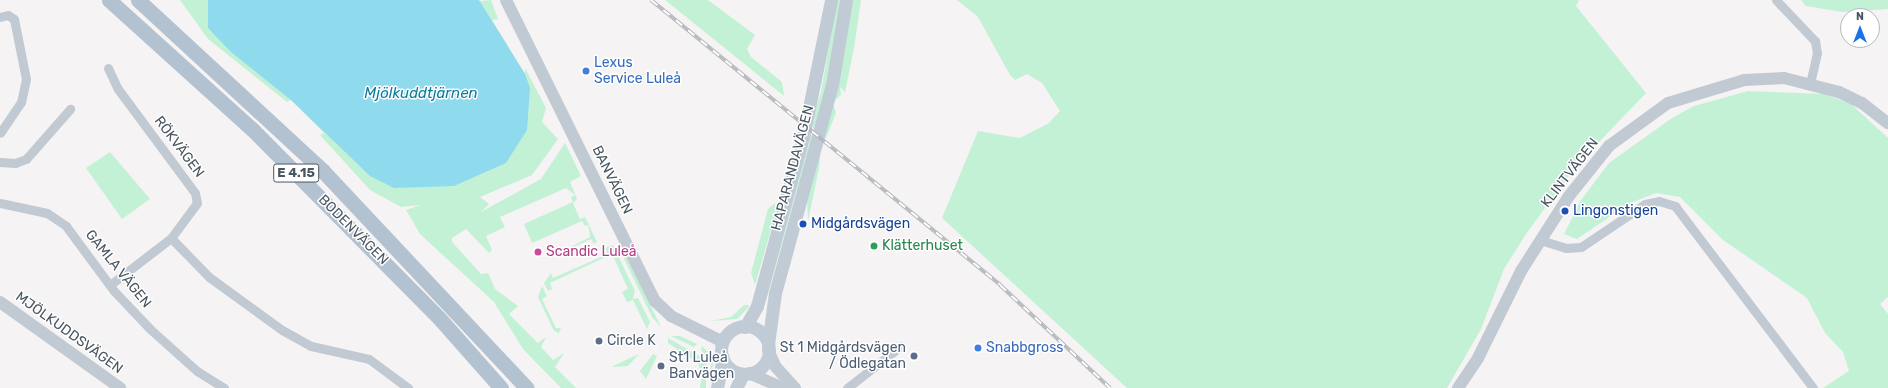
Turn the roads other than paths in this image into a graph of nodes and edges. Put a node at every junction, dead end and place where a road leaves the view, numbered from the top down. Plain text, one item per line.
1 (109, 0) edge
2 (138, 0) edge
3 (506, 0) edge
4 (831, 0) edge
5 (846, 0) edge
6 (1776, 0) edge
7 (0, 17) edge
8 (108, 68) dead end
9 (1810, 84) junction
10 (70, 109) dead end
11 (1888, 123) edge
12 (0, 133) edge
13 (0, 162) edge
14 (0, 203) edge
15 (171, 238) junction
16 (1540, 240) junction
17 (110, 285) junction
18 (0, 302) edge
19 (745, 327) junction
20 (723, 342) junction
21 (901, 346) dead end
22 (768, 347) junction
23 (723, 358) junction
24 (746, 374) junction
25 (120, 388) edge
26 (224, 388) edge
27 (408, 388) edge
28 (501, 388) edge
29 (527, 388) edge
30 (717, 388) edge
31 (736, 388) edge
32 (783, 388) edge
33 (795, 388) edge
34 (847, 388) edge
35 (1458, 388) edge
36 (1813, 388) edge

1 - 28 main road, BODENVÄGEN / E 4.15
2 - 29 main road, BODENVÄGEN / E 4.15
3 - 20 street, BANVÄGEN
4 - 19 main road, HAPARANDAVÄGEN
5 - 22 main road, HAPARANDAVÄGEN
6 - 9 street
7 - 12 street
8 - 15 street, RÖKVÄGEN
9 - 11 street, KLINTVÄGEN
9 - 16 street, KLINTVÄGEN
10 - 13 street
14 - 17 street, GAMLA VÄGEN
15 - 17 street, RÖKVÄGEN
15 - 27 street
16 - 35 street, KLINTVÄGEN
16 - 36 street
17 - 26 street, GAMLA VÄGEN
18 - 25 street, MJÖLKUDDSVÄGEN
19 - 20 main road
19 - 22 main road
20 - 23 main road
21 - 34 street
22 - 24 main road
22 - 33 street
23 - 24 main road
23 - 30 main road
24 - 31 main road
24 - 32 street

